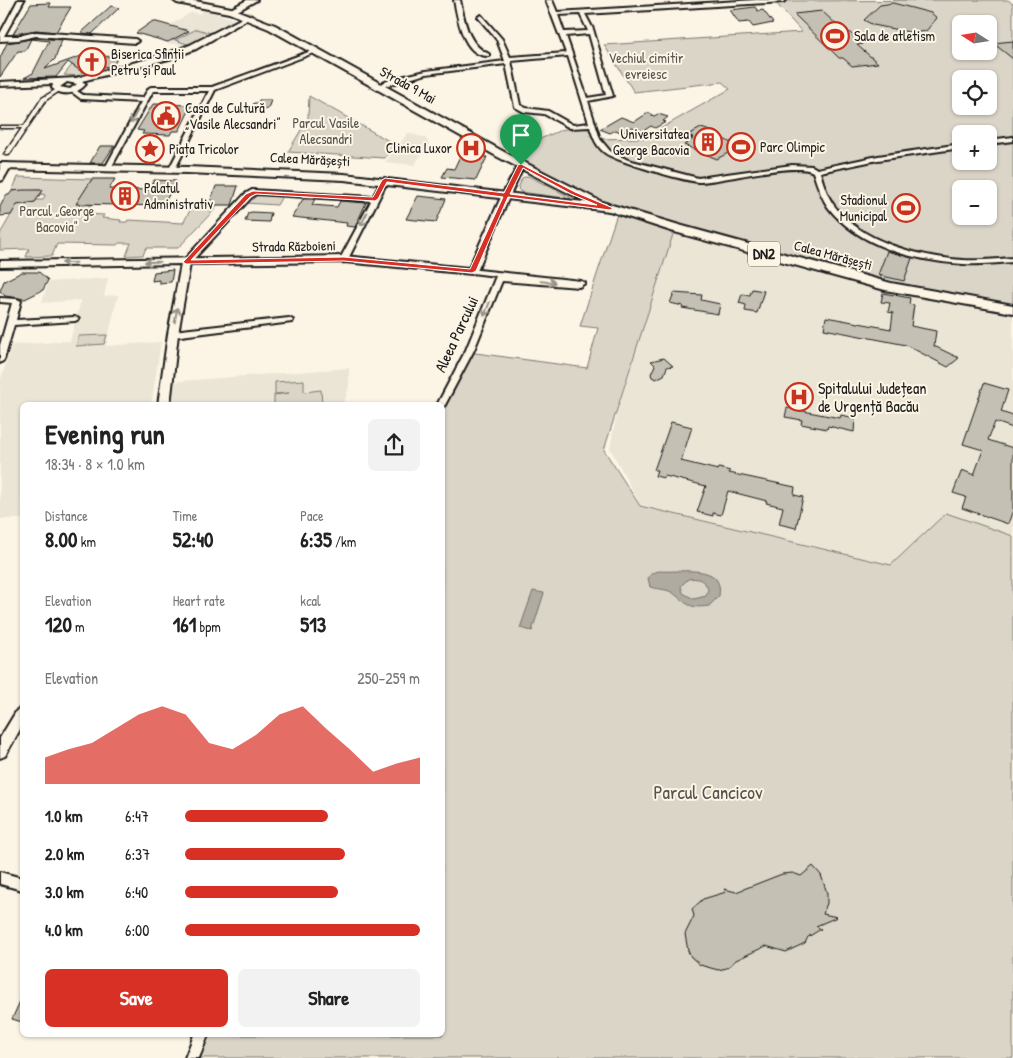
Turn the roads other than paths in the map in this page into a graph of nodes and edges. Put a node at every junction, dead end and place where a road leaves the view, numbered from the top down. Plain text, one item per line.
1 (21, 0) edge
2 (177, 0) edge
3 (253, 0) edge
4 (457, 0) edge
5 (549, 0) edge
6 (783, 0) edge
7 (231, 11) junction
8 (582, 13) junction
9 (555, 14) junction
10 (248, 17) junction
11 (481, 17) dead end
12 (591, 32) junction
13 (563, 34) junction
14 (0, 38) edge
15 (135, 41) dead end
16 (316, 51) junction
17 (570, 54) junction
18 (487, 55) dead end
19 (508, 60) junction
20 (76, 80) junction
21 (62, 81) junction
22 (20, 83) junction
23 (0, 84) edge
24 (379, 86) junction
25 (58, 90) junction
26 (72, 90) junction
27 (211, 92) junction
28 (145, 97) junction
29 (584, 100) junction
30 (591, 125) junction
31 (0, 127) edge
32 (26, 127) junction
33 (1013, 139) edge
34 (997, 141) edge
35 (952, 147) edge
36 (7, 154) dead end
37 (521, 165) junction
38 (3, 166) edge
39 (108, 168) junction
40 (172, 169) junction
41 (816, 171) junction
42 (0, 178) edge
43 (385, 180) junction
44 (506, 195) junction
45 (375, 199) junction
46 (614, 210) junction
47 (344, 259) junction
48 (1013, 260) edge
49 (186, 262) junction
50 (0, 264) edge
51 (472, 271) junction
52 (500, 276) junction
53 (0, 300) edge
54 (1013, 309) edge
55 (74, 319) dead end
56 (289, 320) dead end
57 (11, 323) junction
58 (173, 334) junction
59 (0, 360) edge
60 (164, 402) edge
61 (443, 402) edge
62 (20, 717) edge
63 (1, 747) edge
64 (0, 878) edge
65 (20, 883) edge
66 (200, 1037) edge
67 (192, 1058) edge

1 - 14 street
2 - 7 main road, Strada 9 Mai / DN2
3 - 7 main road
4 - 18 street
5 - 9 street
6 - 8 street
7 - 10 main road, Strada 9 Mai / DN2
8 - 9 street
8 - 12 street
9 - 13 street
10 - 16 main road, Strada 9 Mai / DN2
10 - 20 street
11 - 19 street
12 - 13 street
12 - 29 street
13 - 17 street
14 - 15 street
16 - 24 main road, Strada 9 Mai / DN2
16 - 27 street
17 - 19 street
17 - 29 street
19 - 24 street
19 - 30 street
20 - 21 street
20 - 26 street
21 - 22 street
21 - 25 street
22 - 23 street
22 - 25 street
24 - 37 main road, Strada 9 Mai / DN2
25 - 26 street
25 - 32 street
26 - 28 street
27 - 28 street
27 - 40 street
28 -> 39 street
29 - 30 street
30 - 41 street
31 - 32 street
32 - 36 street
33 - 34 street
35 - 41 street
37 - 44 street
37 - 46 main road, Strada 9 Mai / DN2
38 - 39 main road, Calea Mărășești
38 - 42 street
39 - 40 main road, Calea Mărășești
40 - 43 main road, Calea Mărășești
41 - 48 street
43 - 44 main road, Calea Mărășești
43 - 45 street
44 - 46 main road, Calea Mărășești
44 - 51 street
45 -> 47 street
45 - 49 street
46 - 54 main road, Calea Mărășești / DN2
47 - 49 street, Strada Războieni
47 - 51 street, Strada Războieni
49 -> 50 street, Strada Războieni
58 -> 49 street
51 - 52 street, Aleea Parcului
52 -> 52 street
52 -> 61 street, Aleea Parcului
53 - 57 street
55 - 57 street
56 - 58 street
57 - 59 street
58 - 60 street
62 - 63 street
64 - 65 street
66 - 67 street

